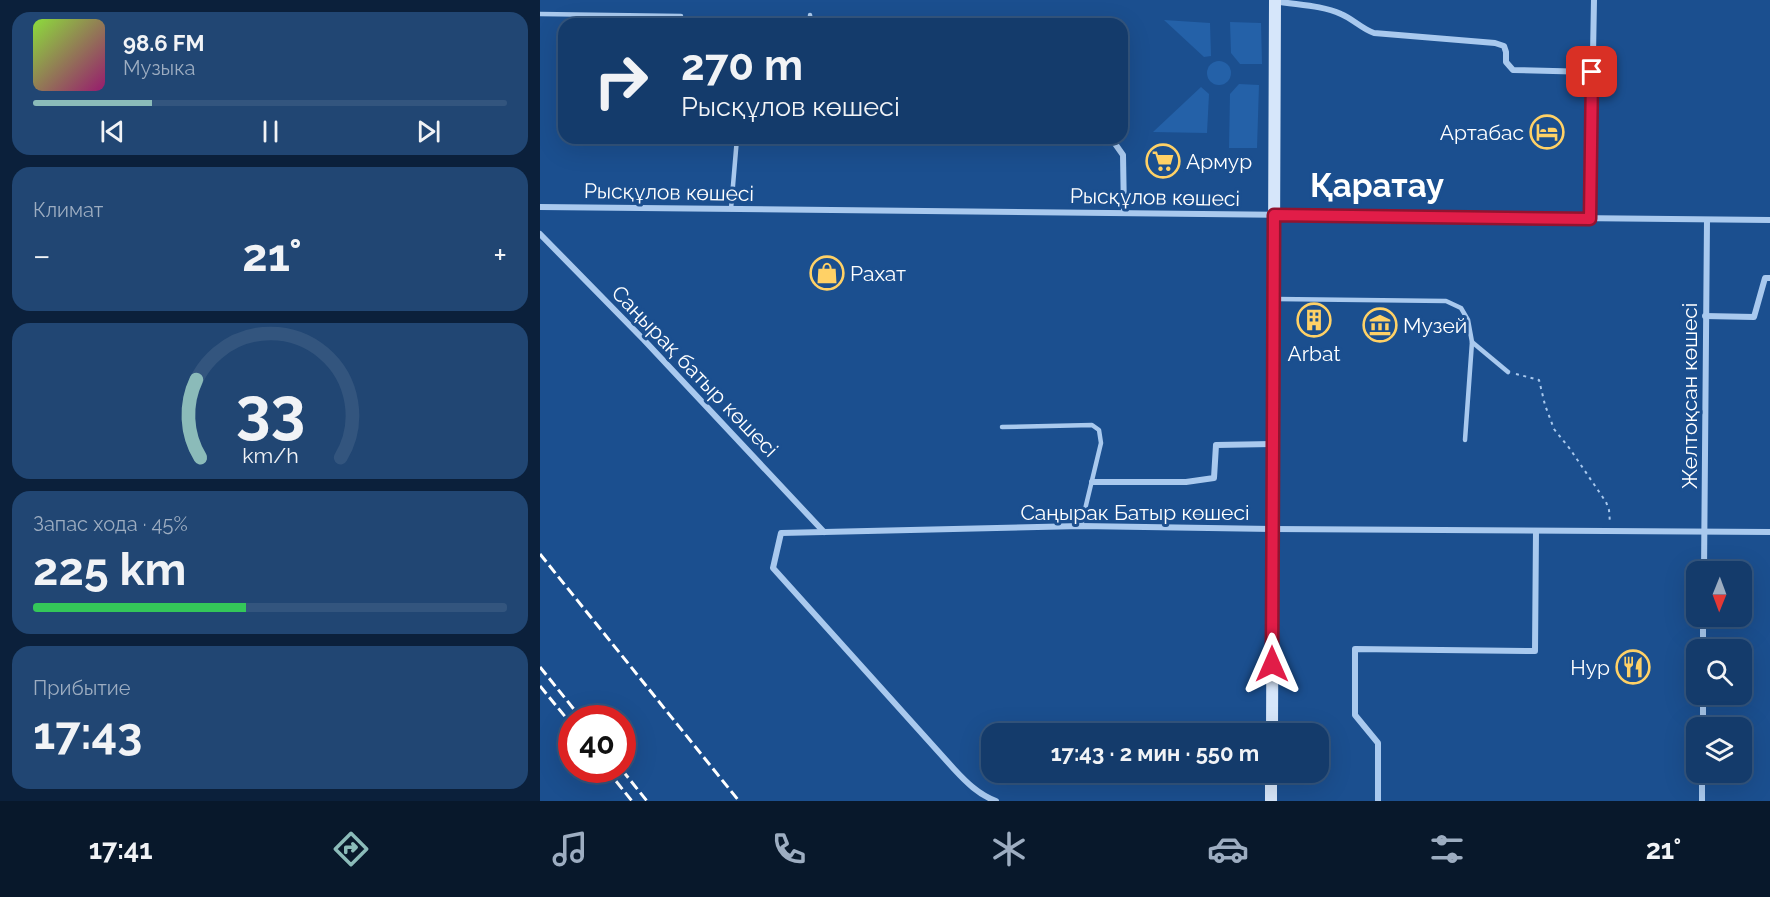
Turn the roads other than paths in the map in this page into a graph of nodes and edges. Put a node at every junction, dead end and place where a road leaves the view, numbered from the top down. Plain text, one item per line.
1 (1594, 0) edge
2 (1275, 1) edge
3 (540, 14) edge
4 (810, 15) dead end
5 (681, 16) dead end
6 (810, 18) edge
7 (1592, 72) junction
8 (736, 144) edge
9 (1116, 144) edge
10 (540, 207) edge
11 (731, 209) junction
12 (1124, 213) junction
13 (1274, 215) junction
14 (1590, 219) junction
15 (1707, 220) junction
16 (1770, 220) edge
17 (540, 234) edge
18 (1770, 278) edge
19 (1274, 299) junction
20 (1706, 316) junction
21 (1472, 342) junction
22 (1508, 372) road end
23 (1002, 427) dead end
24 (1465, 440) dead end
25 (1274, 444) junction
26 (1092, 482) junction
27 (1081, 526) junction
28 (1273, 529) junction
29 (1536, 531) junction
30 (824, 532) junction
31 (1704, 532) junction
32 (1770, 532) edge
33 (1704, 561) edge
34 (1272, 723) edge
35 (1271, 783) edge
36 (1702, 783) edge
37 (996, 801) edge
38 (1271, 801) edge
39 (1378, 801) edge
40 (1702, 801) edge

1 - 7 street
2 - 7 street
2 - 13 street
3 - 5 lane
4 - 6 lane
7 - 14 street
8 - 11 lane
9 - 12 street
10 - 11 street, Рысқұлов көшесі
11 - 12 street, Рысқұлов көшесі
12 - 13 street, Рысқұлов көшесі
13 - 14 street, Рысқұлов көшесі
13 - 19 street
14 - 15 street, Рысқұлов көшесі
15 - 16 street, Рысқұлов көшесі
15 - 20 street, Желтоқсан көшесі
17 - 30 street, Саңырақ батыр көшесі
18 - 20 street
19 - 21 lane
19 - 25 street
20 - 31 street, Желтоқсан көшесі
21 - 22 lane
21 - 24 lane
23 - 26 lane
25 - 26 street
25 - 28 street
26 - 27 lane
27 - 28 street, Саңырак Батыр көшесі
27 - 30 street, Саңырак Батыр көшесі
28 - 29 street, Саңырак Батыр көшесі
28 - 34 street
29 - 31 street, Саңырак Батыр көшесі
29 - 39 street
30 - 37 street, Саңырак Батыр көшесі
31 - 32 street, Саңырак Батыр көшесі
31 - 33 street, Желтоқсан көшесі
35 - 38 street
36 - 40 street

